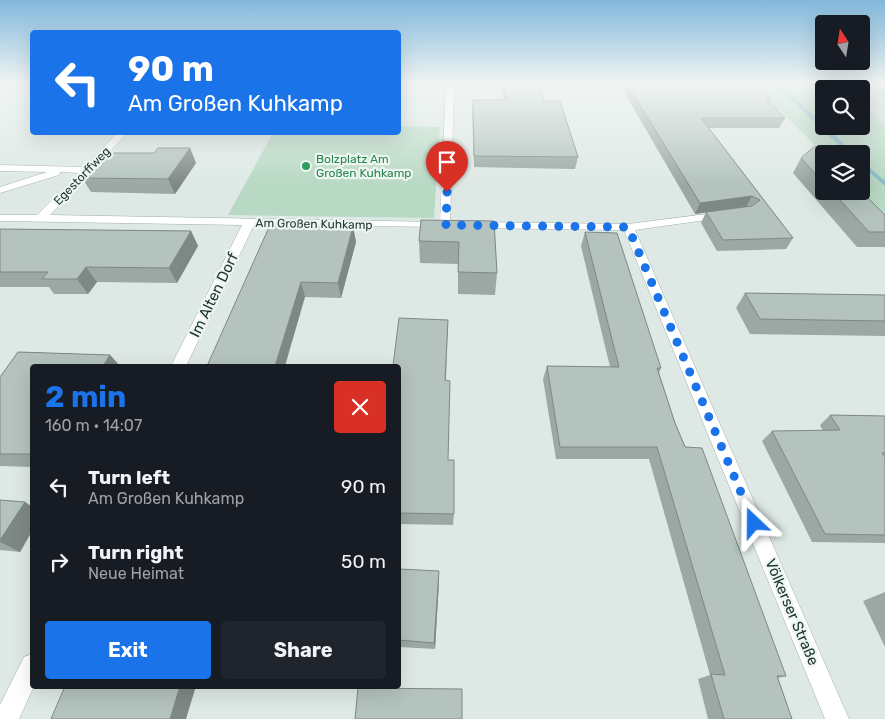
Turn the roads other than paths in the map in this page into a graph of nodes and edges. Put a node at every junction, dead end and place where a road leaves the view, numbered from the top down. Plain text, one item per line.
1 (451, 118) edge
2 (121, 135) edge
3 (0, 168) edge
4 (26, 168) junction
5 (68, 170) junction
6 (89, 170) junction
7 (0, 176) edge
8 (0, 190) edge
9 (732, 214) edge
10 (0, 218) edge
11 (40, 219) junction
12 (249, 223) junction
13 (455, 225) junction
14 (628, 227) junction
15 (180, 364) edge
16 (30, 669) edge
17 (6, 719) edge
18 (837, 719) edge

1 - 13 street
2 - 6 street, Egestorffweg
3 - 4 street
4 - 5 street
4 - 7 street
5 - 6 street
5 - 8 street
6 - 11 street, Egestorffweg
9 - 14 street
10 - 11 street, Am Großen Kuhkamp
11 - 12 street, Am Großen Kuhkamp
12 - 13 street, Am Großen Kuhkamp
12 - 15 street, Im Alten Dorf
13 - 14 street, Am Großen Kuhkamp
14 - 18 street, Völkerser Straße
16 - 17 street

